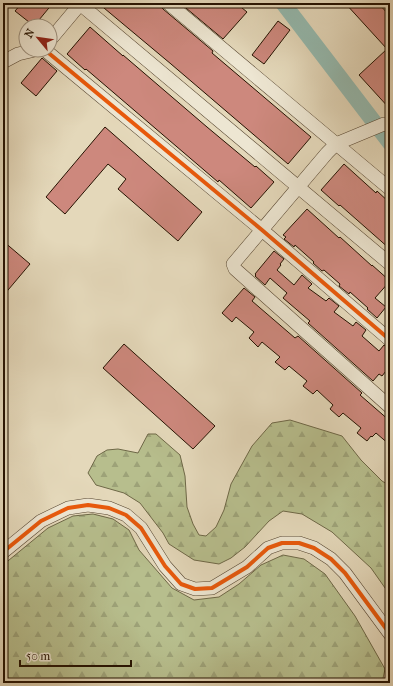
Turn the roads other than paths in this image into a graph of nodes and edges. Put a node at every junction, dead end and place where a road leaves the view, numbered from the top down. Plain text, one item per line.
1 (168, 3) edge
2 (81, 4) edge
3 (58, 31) edge
4 (18, 54) edge
5 (56, 58) edge
6 (3, 62) edge
7 (387, 124) edge
8 (336, 144) junction
9 (298, 187) junction
10 (390, 189) edge
11 (262, 230) junction
12 (390, 264) edge
13 (390, 340) edge
14 (390, 407) edge
15 (3, 552) edge
16 (390, 634) edge

1 - 8 street
2 - 3 street
2 - 9 street
4 - 6 street
5 - 11 street
7 - 8 street
8 - 9 street
8 - 10 street
9 - 11 street
9 - 12 street
11 - 13 street
11 - 14 street
15 - 16 street

